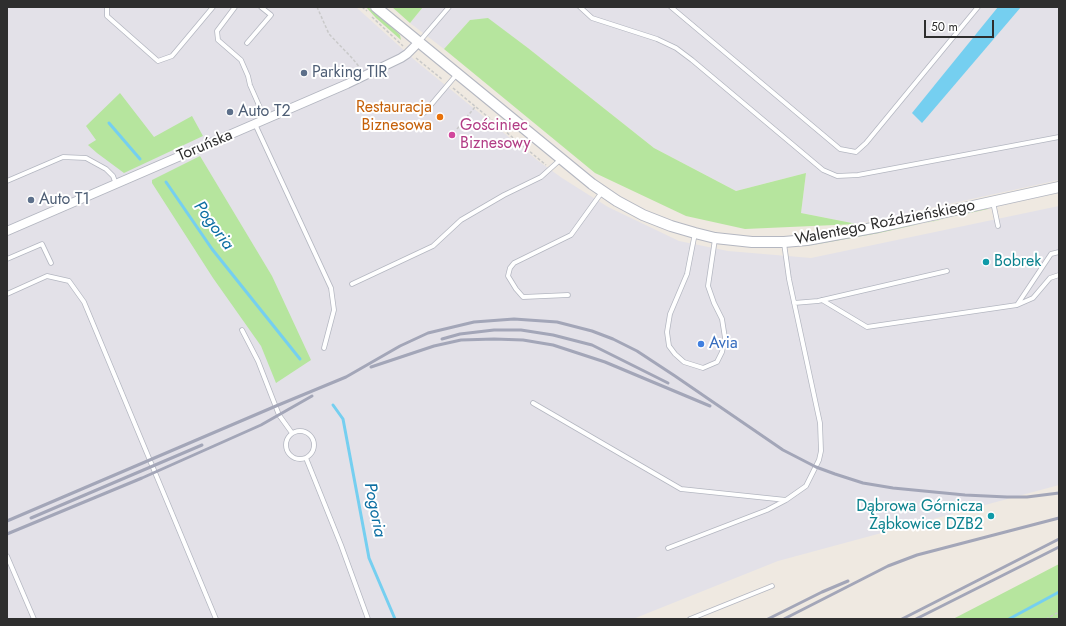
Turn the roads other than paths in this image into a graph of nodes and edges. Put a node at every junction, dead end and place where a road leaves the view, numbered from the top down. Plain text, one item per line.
1 (107, 7) edge
2 (213, 7) edge
3 (235, 7) edge
4 (261, 7) edge
5 (376, 7) edge
6 (449, 7) edge
7 (580, 7) edge
8 (671, 7) edge
9 (978, 7) edge
10 (419, 42) junction
11 (248, 43) dead end
12 (457, 74) junction
13 (424, 113) dead end
14 (265, 120) junction
15 (255, 124) junction
16 (1059, 137) edge
17 (561, 159) junction
18 (7, 181) edge
19 (116, 184) junction
20 (1059, 187) edge
21 (602, 191) junction
22 (993, 202) junction
23 (998, 226) dead end
24 (7, 231) edge
25 (695, 233) junction
26 (715, 238) junction
27 (784, 242) junction
28 (1059, 252) edge
29 (7, 259) edge
30 (51, 263) dead end
31 (947, 271) dead end
32 (1059, 275) edge
33 (352, 284) dead end
34 (7, 294) edge
35 (568, 295) dead end
36 (822, 300) junction
37 (794, 303) junction
38 (1017, 305) junction
39 (242, 330) dead end
40 (324, 348) dead end
41 (533, 402) dead end
42 (292, 433) junction
43 (306, 458) junction
44 (786, 500) junction
45 (668, 548) dead end
46 (7, 556) edge
47 (772, 586) dead end
48 (34, 619) edge
49 (216, 619) edge
50 (368, 619) edge
51 (690, 619) edge

1 - 2 lane
3 - 14 lane
4 - 11 lane
5 - 10 street, Walentego Roździeńskiego
6 - 10 lane
7 - 16 lane
8 - 9 lane
10 - 12 street, Walentego Roździeńskiego
10 - 14 street, Toruńska
12 - 13 lane
12 - 17 street, Walentego Roździeńskiego
14 - 15 street, Toruńska
15 - 19 street, Toruńska
15 - 40 lane
17 - 21 street, Walentego Roździeńskiego
17 - 33 lane
18 - 19 lane
19 - 24 street, Toruńska
20 - 22 street, Walentego Roździeńskiego
21 - 25 street, Walentego Roździeńskiego
21 - 35 lane
22 - 23 lane
22 - 27 street, Walentego Roździeńskiego
25 - 26 street, Walentego Roździeńskiego
25 - 26 lane
26 - 27 street, Walentego Roździeńskiego
27 - 37 lane
28 - 38 lane
29 - 30 lane
31 - 36 lane
32 - 38 lane
34 - 49 lane
36 - 37 lane
36 - 38 lane
37 - 44 lane
39 - 42 lane
41 - 44 lane
42 - 43 lane
42 - 43 lane
43 - 50 lane
44 - 45 lane
46 - 48 lane
47 - 51 lane

